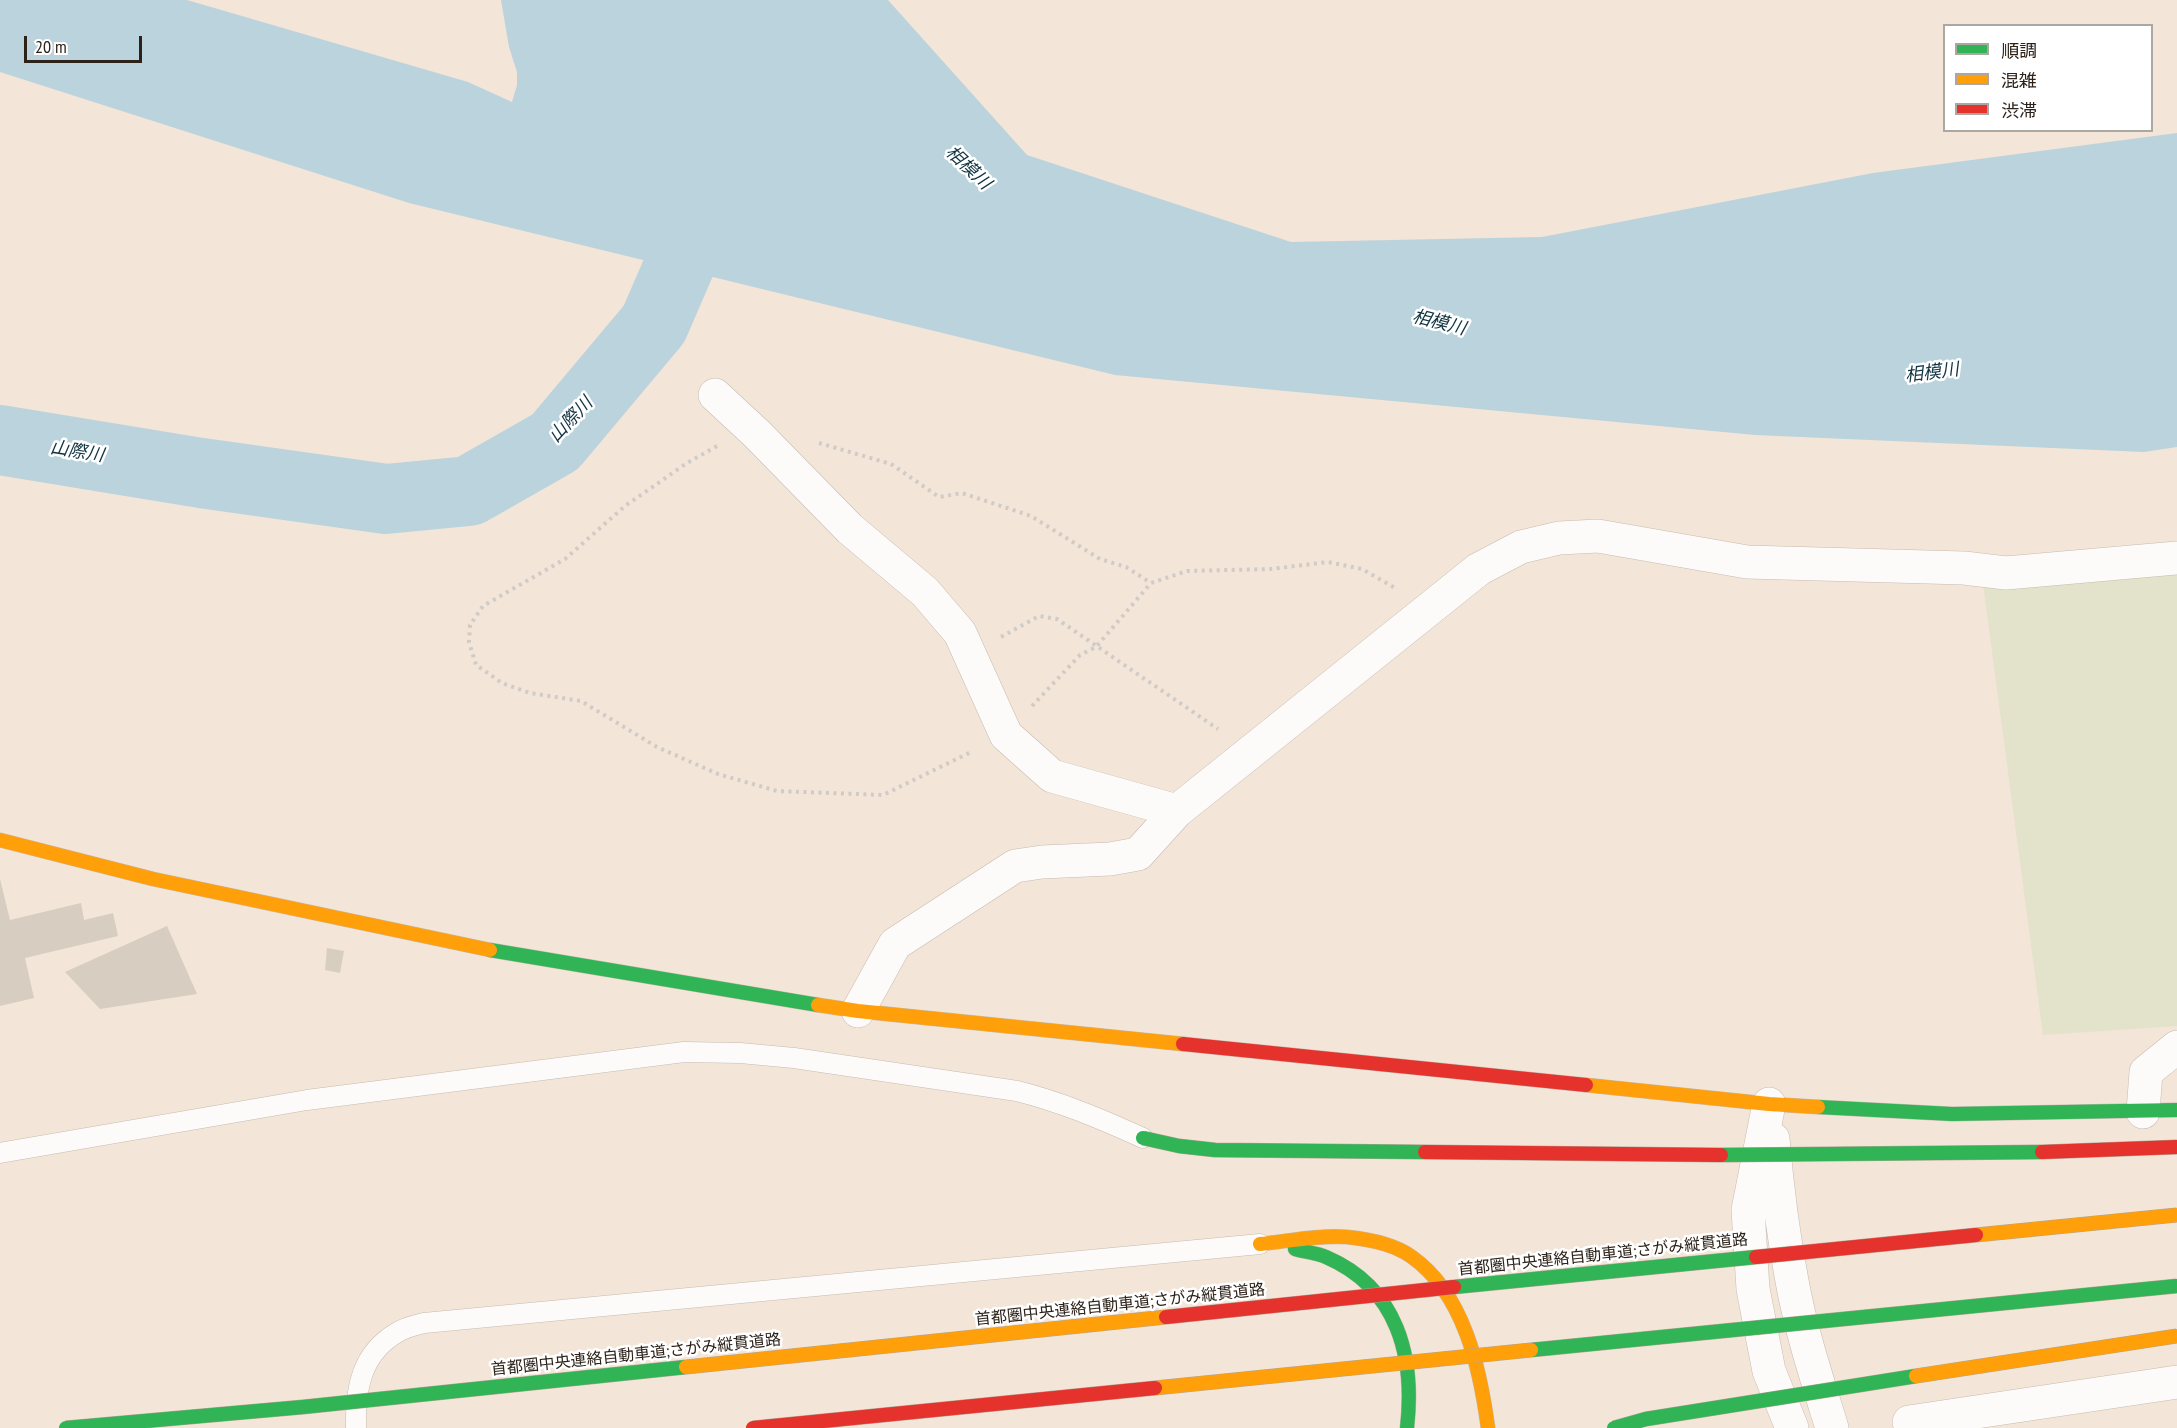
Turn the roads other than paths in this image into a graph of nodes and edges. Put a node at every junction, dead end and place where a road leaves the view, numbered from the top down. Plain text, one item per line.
1 (715, 395) dead end
2 (2177, 558) edge
3 (1177, 811) junction
4 (0, 840) edge
5 (858, 1011) junction
6 (2177, 1047) edge
7 (1769, 1104) junction
8 (2177, 1110) edge
9 (2143, 1112) junction
10 (1143, 1138) joint
11 (2177, 1147) edge
12 (0, 1153) edge
13 (2177, 1215) edge
14 (1260, 1244) junction
15 (2177, 1286) edge
16 (2177, 1336) edge
17 (2177, 1382) edge
18 (1909, 1422) dead end
19 (1948, 1422) edge
20 (66, 1428) edge
21 (356, 1428) edge
22 (753, 1428) edge
23 (1407, 1428) edge
24 (1488, 1428) edge
25 (1614, 1428) edge
26 (1792, 1428) edge
27 (1832, 1428) edge

1 - 3 street
2 - 3 street
3 - 5 street
4 - 5 main road
5 - 7 main road
6 - 9 street
7 - 9 main road
7 - 26 street
7 - 27 street
8 - 9 main road
10 - 11 main road, bridge
10 - 12 lane
13 - 20 main road, 首都圏中央連絡自動車道;さがみ縦貫道路, bridge
14 - 21 lane
14 - 23 main road
14 - 24 main road
15 - 22 main road, bridge
16 - 25 main road, bridge
17 - 19 street
18 - 19 street

